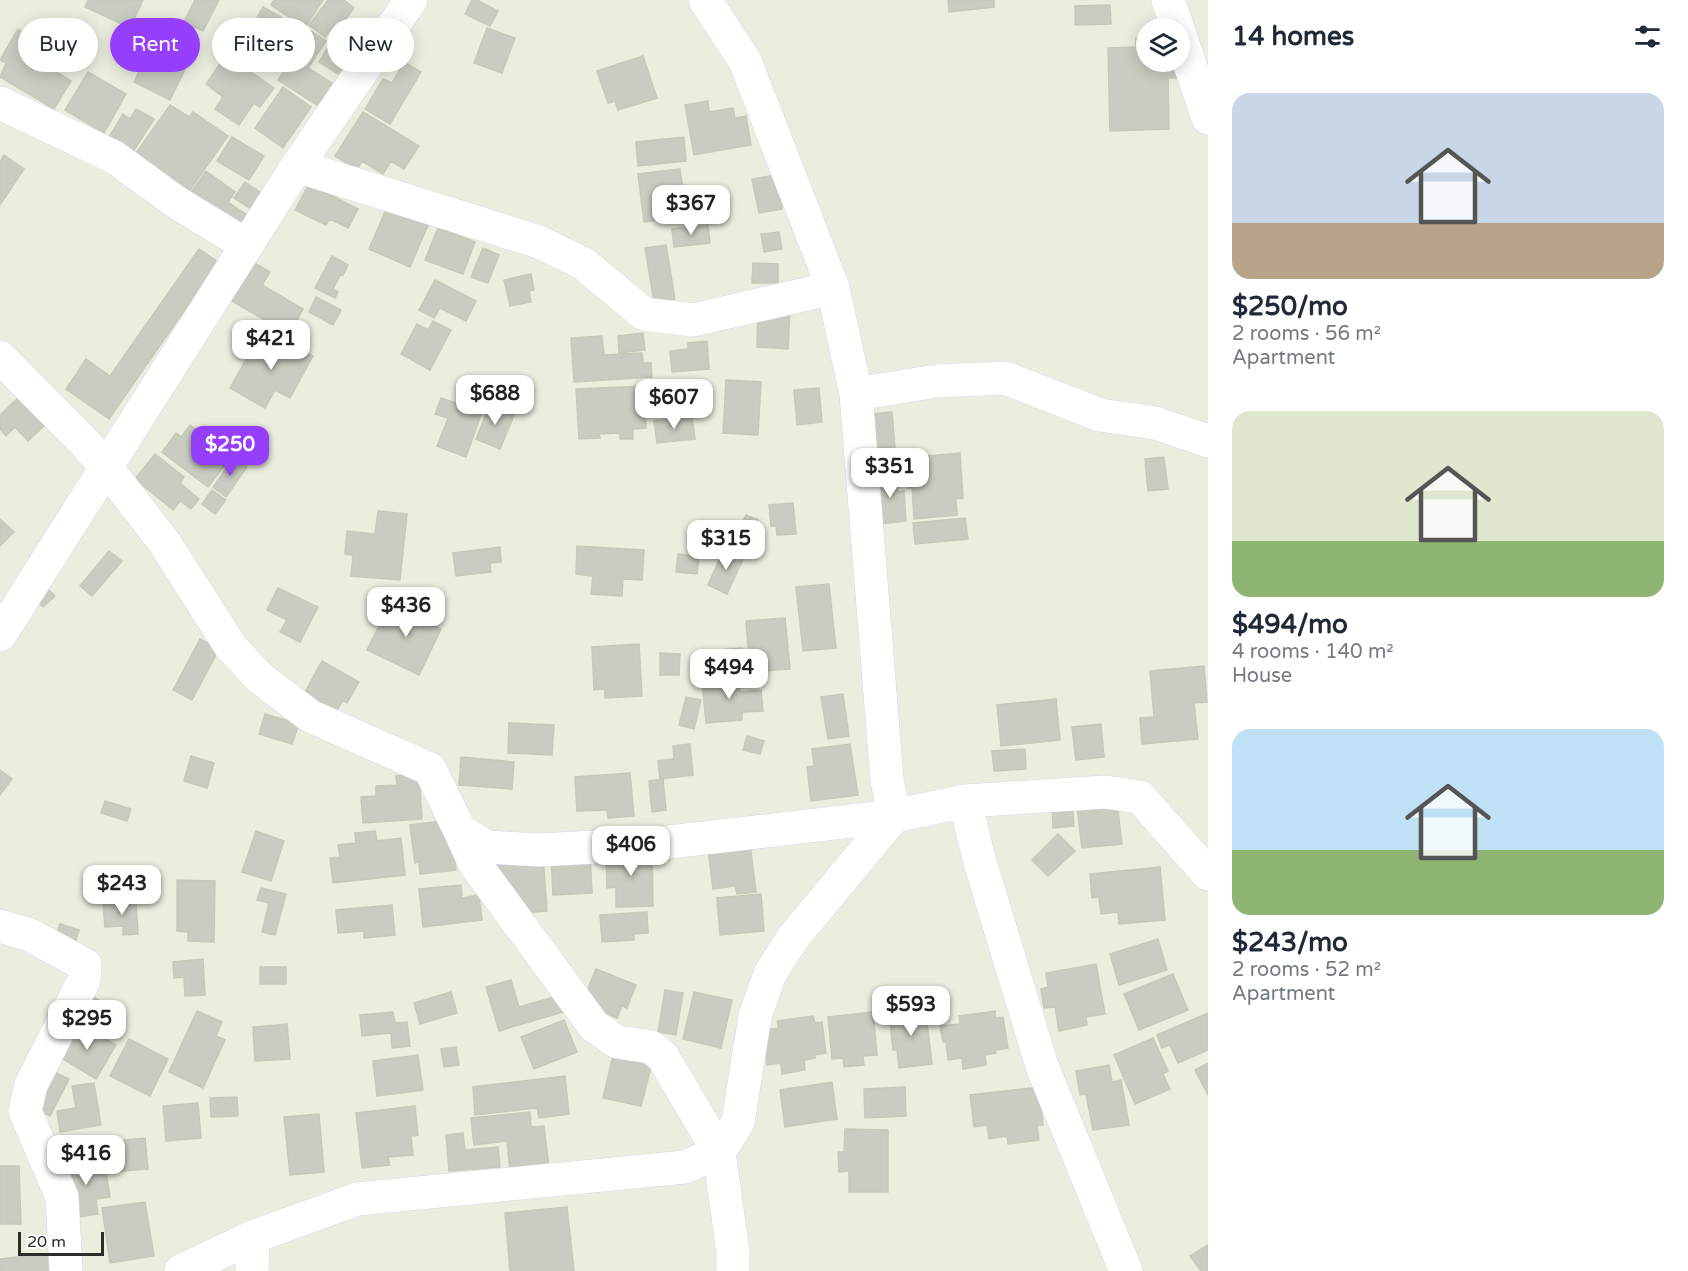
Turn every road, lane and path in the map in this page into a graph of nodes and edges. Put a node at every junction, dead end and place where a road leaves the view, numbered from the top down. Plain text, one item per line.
1 (411, 0) edge
2 (705, 0) edge
3 (1168, 0) edge
4 (1174, 18) edge
5 (1190, 65) edge
6 (0, 103) edge
7 (1208, 118) edge
8 (297, 166) junction
9 (246, 245) junction
10 (833, 288) junction
11 (0, 357) edge
12 (856, 394) junction
13 (1208, 441) edge
14 (106, 467) junction
15 (0, 635) edge
16 (965, 801) junction
17 (894, 816) junction
18 (460, 831) junction
19 (1208, 874) edge
20 (0, 926) edge
21 (719, 1152) junction
22 (253, 1237) junction
23 (66, 1271) edge
24 (181, 1271) edge
25 (252, 1271) edge
26 (733, 1271) edge
27 (1126, 1271) edge

1 - 8 street
2 - 10 street
3 - 4 street
5 - 7 street
6 - 9 street
8 - 9 street
8 - 10 street
9 - 14 street
10 - 12 street
11 - 14 street
12 - 13 street
12 - 17 street
14 - 15 street
14 - 18 street
16 - 17 street
16 - 19 street
16 - 27 street
17 - 18 street
17 - 21 street
18 - 21 street
20 - 23 street
21 - 22 street
21 - 26 street
22 - 24 street
22 - 25 street

